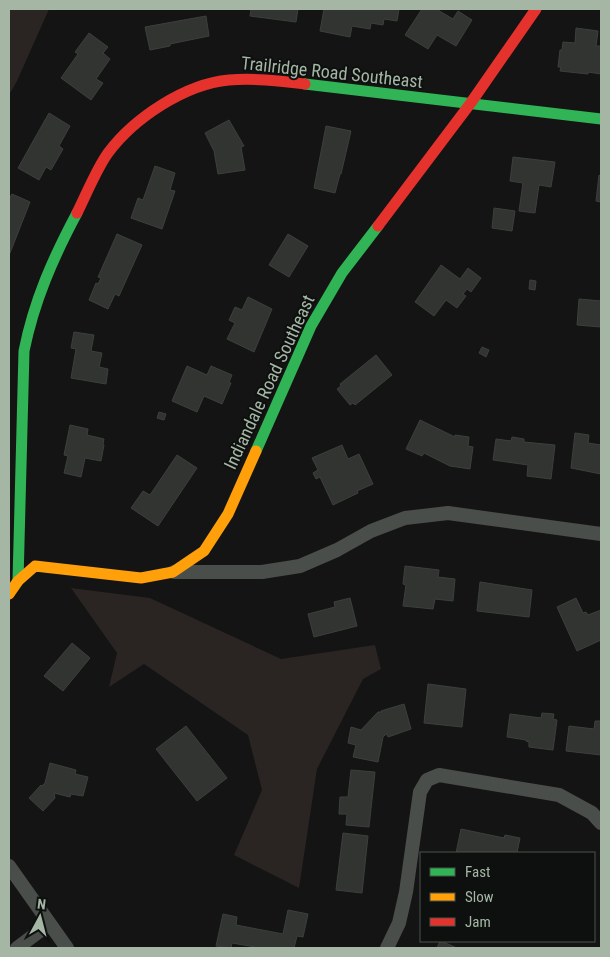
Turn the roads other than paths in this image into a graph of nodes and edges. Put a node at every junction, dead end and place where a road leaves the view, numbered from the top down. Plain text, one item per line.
1 (536, 9) edge
2 (470, 104) junction
3 (601, 119) edge
4 (601, 534) edge
5 (174, 572) junction
6 (18, 581) junction
7 (9, 594) edge
8 (601, 823) edge
9 (9, 866) edge
10 (49, 924) junction
11 (17, 948) edge
12 (67, 948) edge
13 (387, 948) edge

1 - 2 street, Indiandale Road Southeast
2 - 3 street, Trailridge Road Southeast
2 - 5 street, Indiandale Road Southeast
2 - 6 street, Trailridge Road Southeast
4 - 5 street
5 - 6 street, Indiandale Road Southeast
6 - 7 street, Indiandale Road Southeast
8 - 13 street
9 - 10 street
10 - 11 street
10 - 12 street

